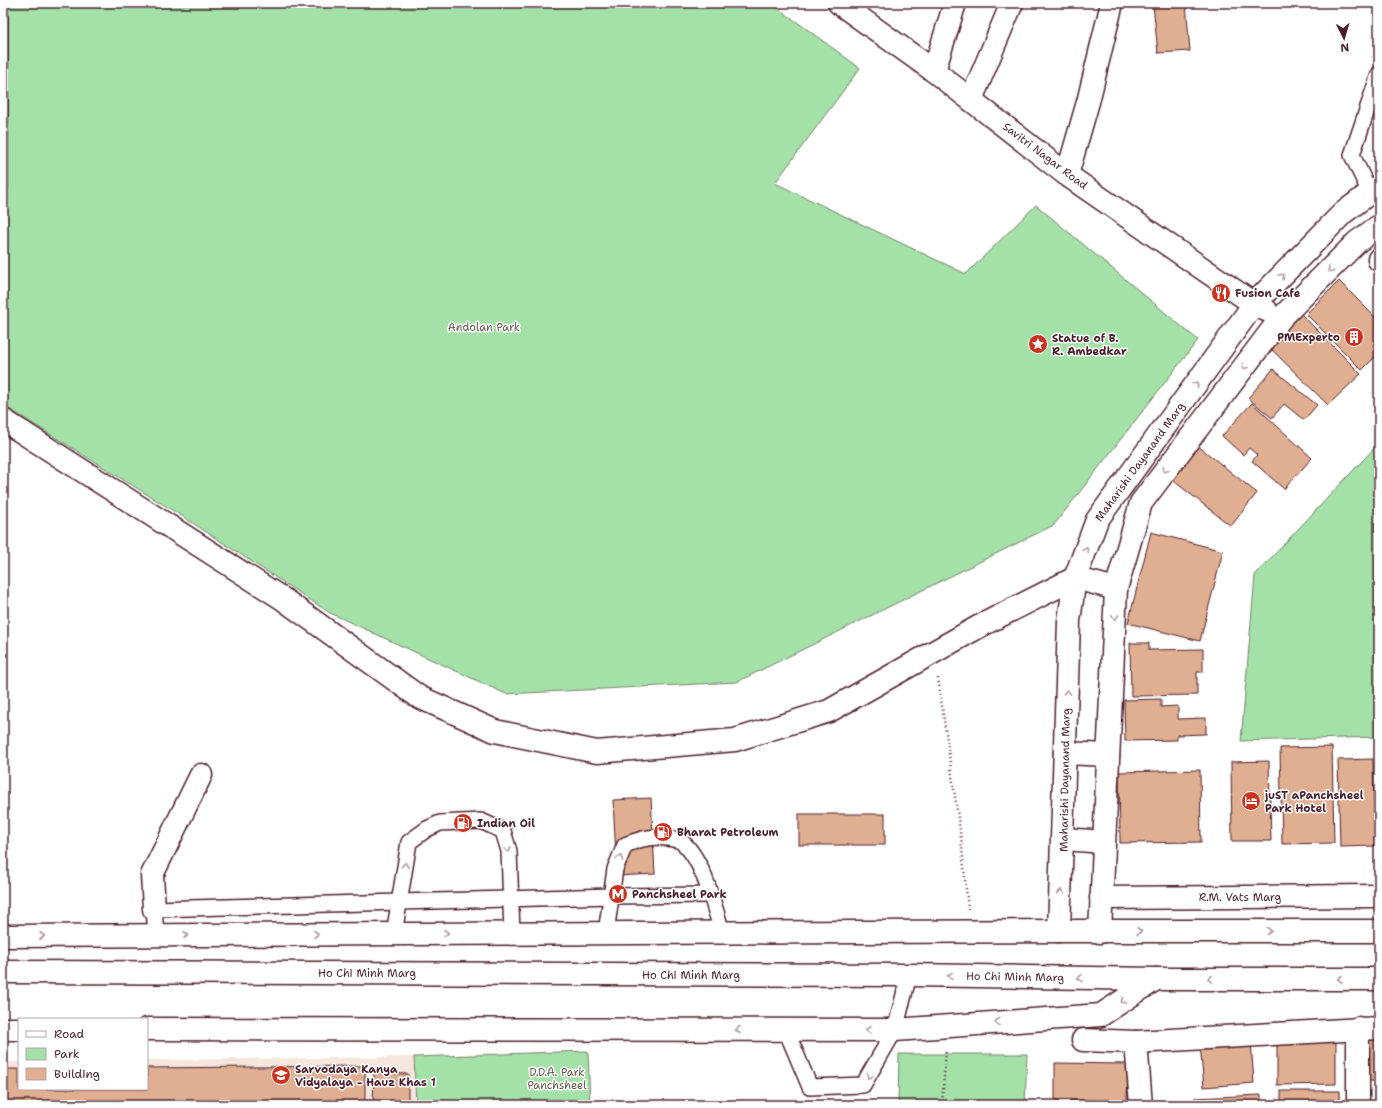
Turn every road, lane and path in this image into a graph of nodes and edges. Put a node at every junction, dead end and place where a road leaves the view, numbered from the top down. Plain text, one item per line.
1 (839, 3) edge
2 (955, 3) edge
3 (1012, 3) edge
4 (1112, 3) edge
5 (934, 71) junction
6 (1379, 74) edge
7 (971, 100) junction
8 (1067, 175) junction
9 (1374, 190) edge
10 (1379, 226) edge
11 (1254, 304) junction
12 (1281, 318) junction
13 (3, 420) edge
14 (1075, 578) junction
15 (1116, 589) junction
16 (934, 652) junction
17 (1065, 753) junction
18 (1108, 755) junction
19 (201, 776) dead end
20 (1064, 839) junction
21 (1104, 842) junction
22 (711, 895) junction
23 (612, 896) junction
24 (1379, 896) edge
25 (1101, 898) junction
26 (511, 900) junction
27 (399, 903) junction
28 (154, 909) junction
29 (970, 931) junction
30 (1059, 931) junction
31 (1379, 931) edge
32 (722, 932) junction
33 (1100, 932) junction
34 (512, 933) junction
35 (606, 933) junction
36 (394, 934) junction
37 (156, 935) junction
38 (3, 936) edge
39 (3, 972) edge
40 (909, 975) junction
41 (1156, 979) junction
42 (1379, 979) edge
43 (1369, 1028) edge
44 (3, 1029) edge
45 (18, 1029) edge
46 (148, 1029) edge
47 (786, 1030) junction
48 (895, 1030) junction
49 (1083, 1040) dead end
50 (1136, 1042) junction
51 (946, 1048) dead end
52 (942, 1105) edge
53 (1141, 1105) edge
54 (1358, 1105) edge

1 - 5 street, Savitri Nagar Road
2 - 5 street
3 - 7 street
4 - 8 street
5 - 7 street, Savitri Nagar Road
6 - 9 lane
7 - 8 street, Savitri Nagar Road
8 - 11 street, Savitri Nagar Road
11 -> 9 street, Maharishi Dayanand Marg
10 -> 12 street
11 - 12 street, Savitri Nagar Road
14 -> 11 street, Maharishi Dayanand Marg
12 -> 15 street
13 - 16 street
14 - 15 street
14 - 16 street
17 -> 14 street, Maharishi Dayanand Marg
15 -> 18 street
16 - 29 path
17 - 18 street
17 - 20 street, Maharishi Dayanand Marg
18 - 21 street
19 - 28 street
20 - 21 street
30 -> 20 street, Maharishi Dayanand Marg
21 - 25 street
22 - 23 lane
23 -> 22 lane
22 - 32 lane
23 - 26 lane
23 - 35 lane
24 - 25 street, R.M. Vats Marg
25 - 33 street
26 - 27 lane
27 -> 26 lane
26 - 34 lane
27 - 28 lane
27 - 36 lane
28 - 37 lane
29 - 30 street
29 - 32 street
30 - 33 street
33 -> 31 street
32 - 35 street
34 - 35 street
36 -> 34 street
37 -> 36 street
38 -> 37 street
39 - 40 street, Ho Chi Minh Marg
41 -> 40 street, Ho Chi Minh Marg
40 - 48 lane
42 -> 41 street, Ho Chi Minh Marg
41 -> 48 street
43 - 50 street
43 - 54 street
44 - 45 street
47 -> 46 street
48 -> 47 street
48 -> 47 lane
49 - 50 street
50 - 53 street
51 - 52 path

